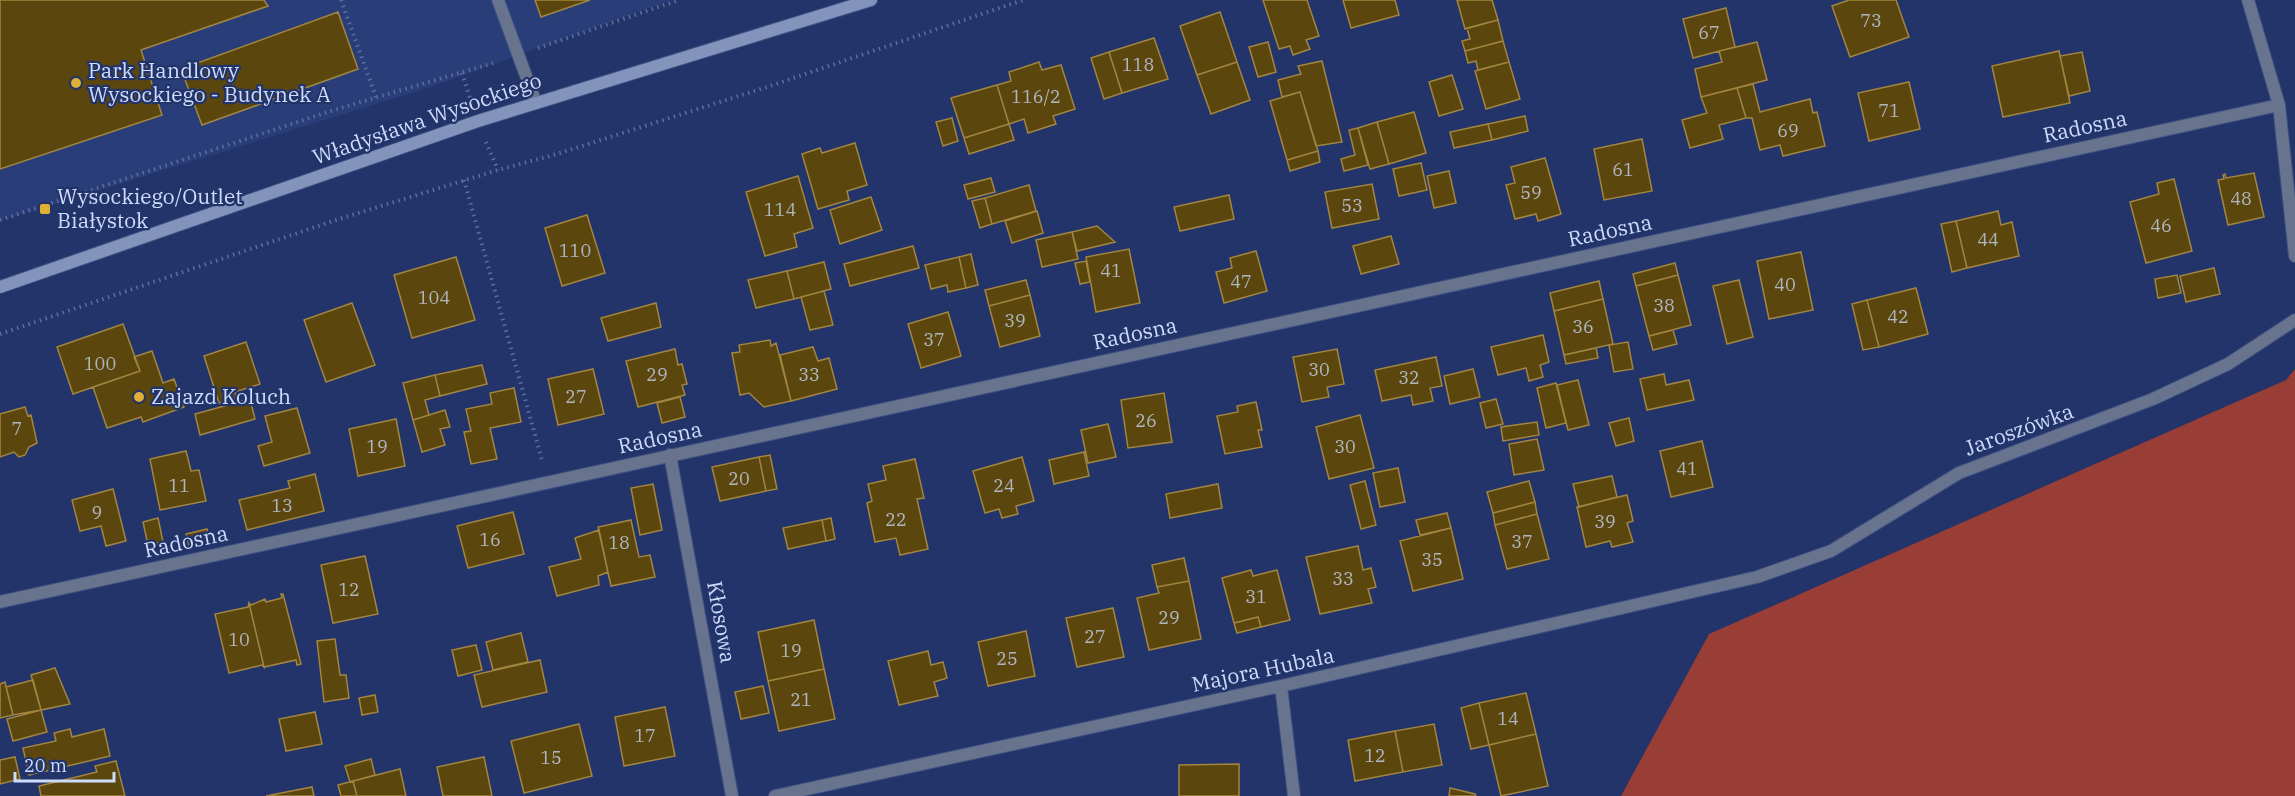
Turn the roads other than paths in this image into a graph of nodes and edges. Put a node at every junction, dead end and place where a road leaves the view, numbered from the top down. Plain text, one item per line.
1 (498, 0) edge
2 (871, 0) edge
3 (2248, 0) edge
4 (536, 103) junction
5 (2279, 105) junction
6 (2295, 256) edge
7 (0, 287) edge
8 (2295, 320) edge
9 (670, 455) junction
10 (1757, 577) joint
11 (0, 602) edge
12 (1281, 686) junction
13 (732, 796) edge
14 (775, 796) edge
15 (1294, 796) edge

1 - 4 street
2 - 4 street, Władysława Wysockiego
3 - 5 street
4 - 7 street, Władysława Wysockiego
5 - 6 street
5 - 9 street, Radosna
8 - 10 street, Jaroszówka
9 - 11 street, Radosna
9 - 13 street, Kłosowa
10 - 12 street, Majora Hubala
12 - 14 street, Majora Hubala
12 - 15 street

